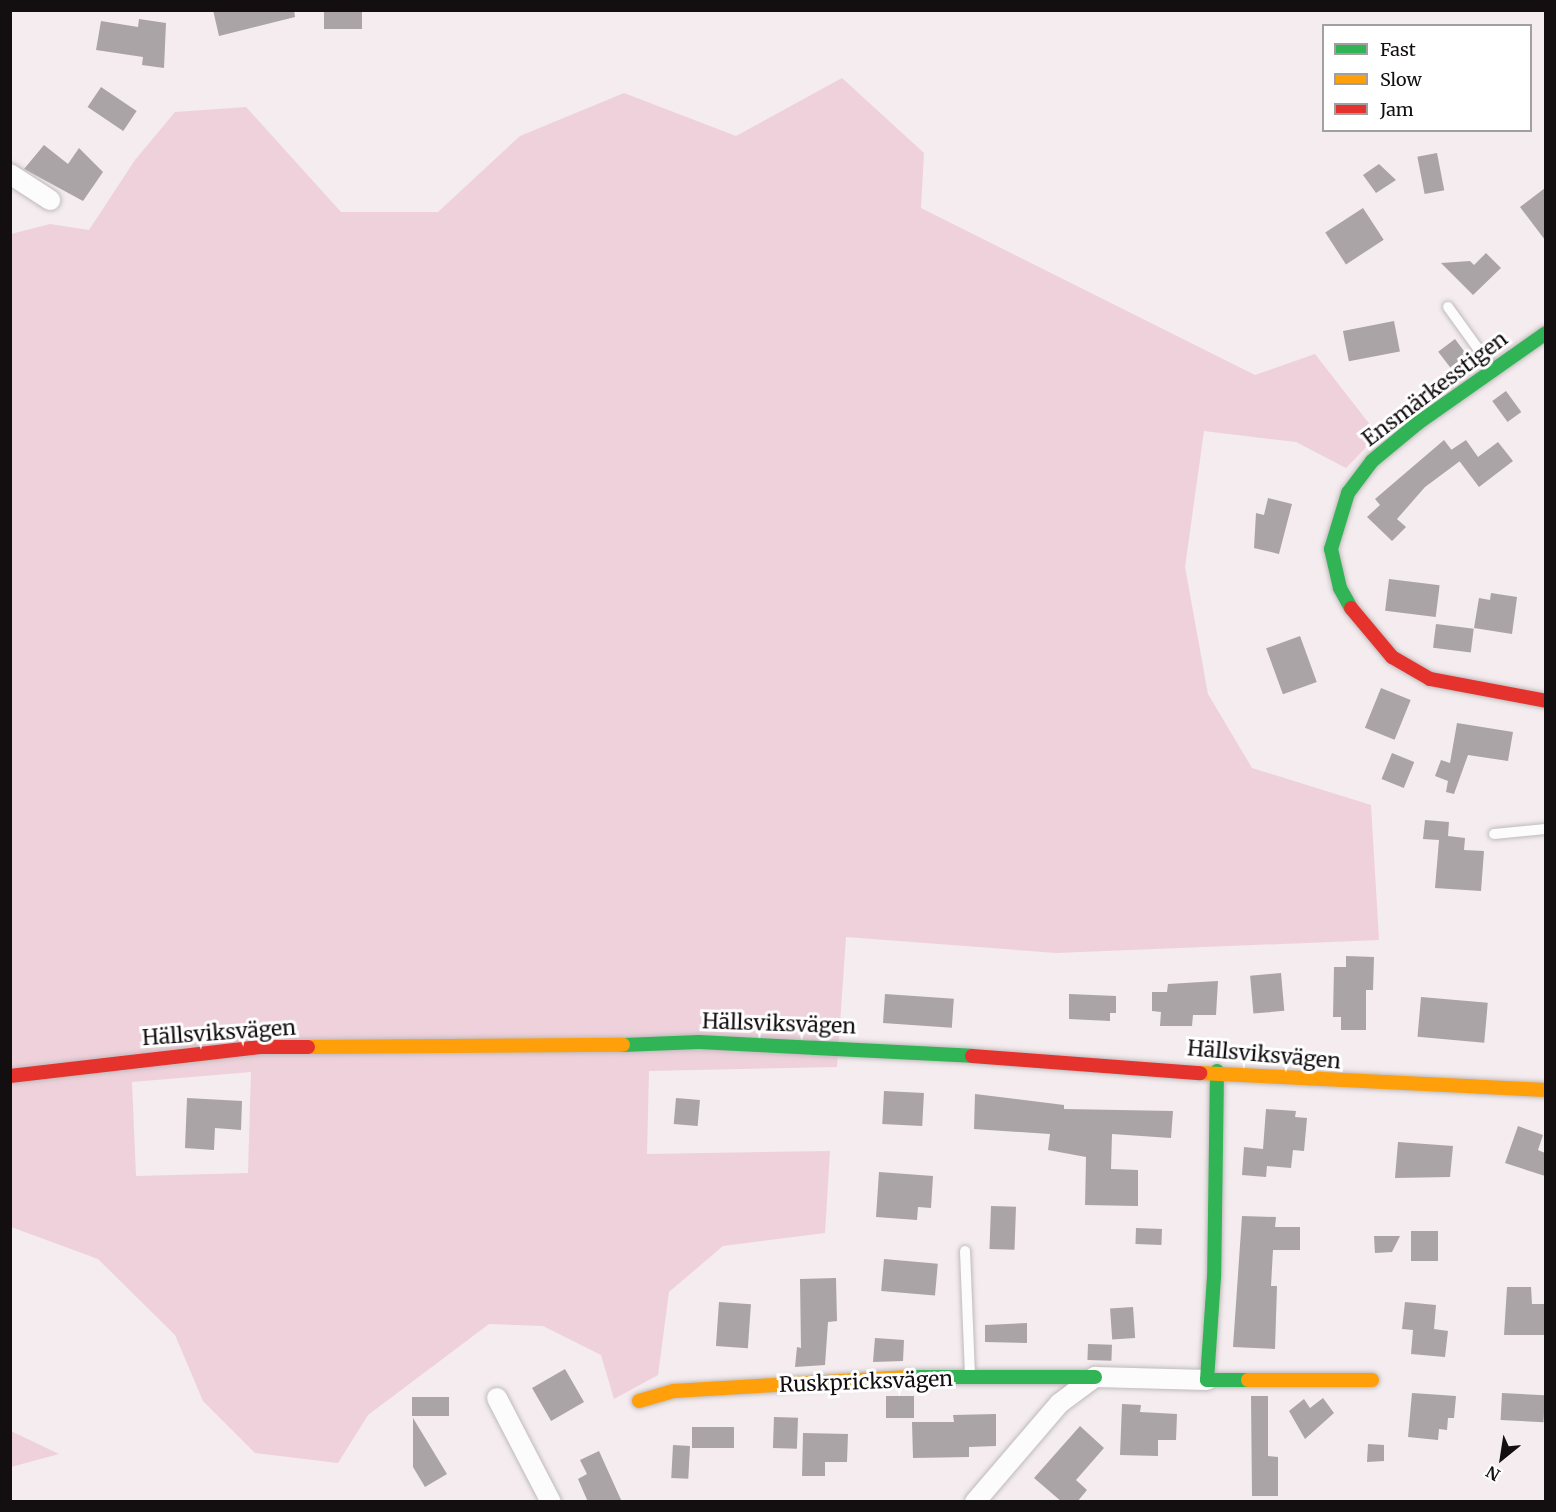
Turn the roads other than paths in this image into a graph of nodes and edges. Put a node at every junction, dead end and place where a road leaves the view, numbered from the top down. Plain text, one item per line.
1 (10, 174) edge
2 (50, 200) dead end
3 (1448, 307) dead end
4 (1545, 333) edge
5 (1493, 371) junction
6 (1545, 701) edge
7 (1545, 829) edge
8 (1494, 834) dead end
9 (1217, 1071) junction
10 (10, 1076) edge
11 (1545, 1090) edge
12 (965, 1251) dead end
13 (1095, 1377) junction
14 (970, 1378) junction
15 (1207, 1380) junction
16 (1372, 1380) dead end
17 (497, 1398) dead end
18 (639, 1401) dead end
19 (551, 1502) edge
20 (975, 1502) edge

1 - 2 street
3 - 5 lane
4 - 5 street, Ensmärkesstigen
5 - 6 street, Ensmärkesstigen
7 - 8 lane
9 - 10 street, Hällsviksvägen
9 - 11 street, Hällsviksvägen
9 - 15 street
12 - 14 lane
13 - 14 street, Ruskpricksvägen
13 - 15 street, Ruskpricksvägen
13 - 20 street
14 - 18 street, Ruskpricksvägen
15 - 16 street, Ruskpricksvägen
17 - 19 street

